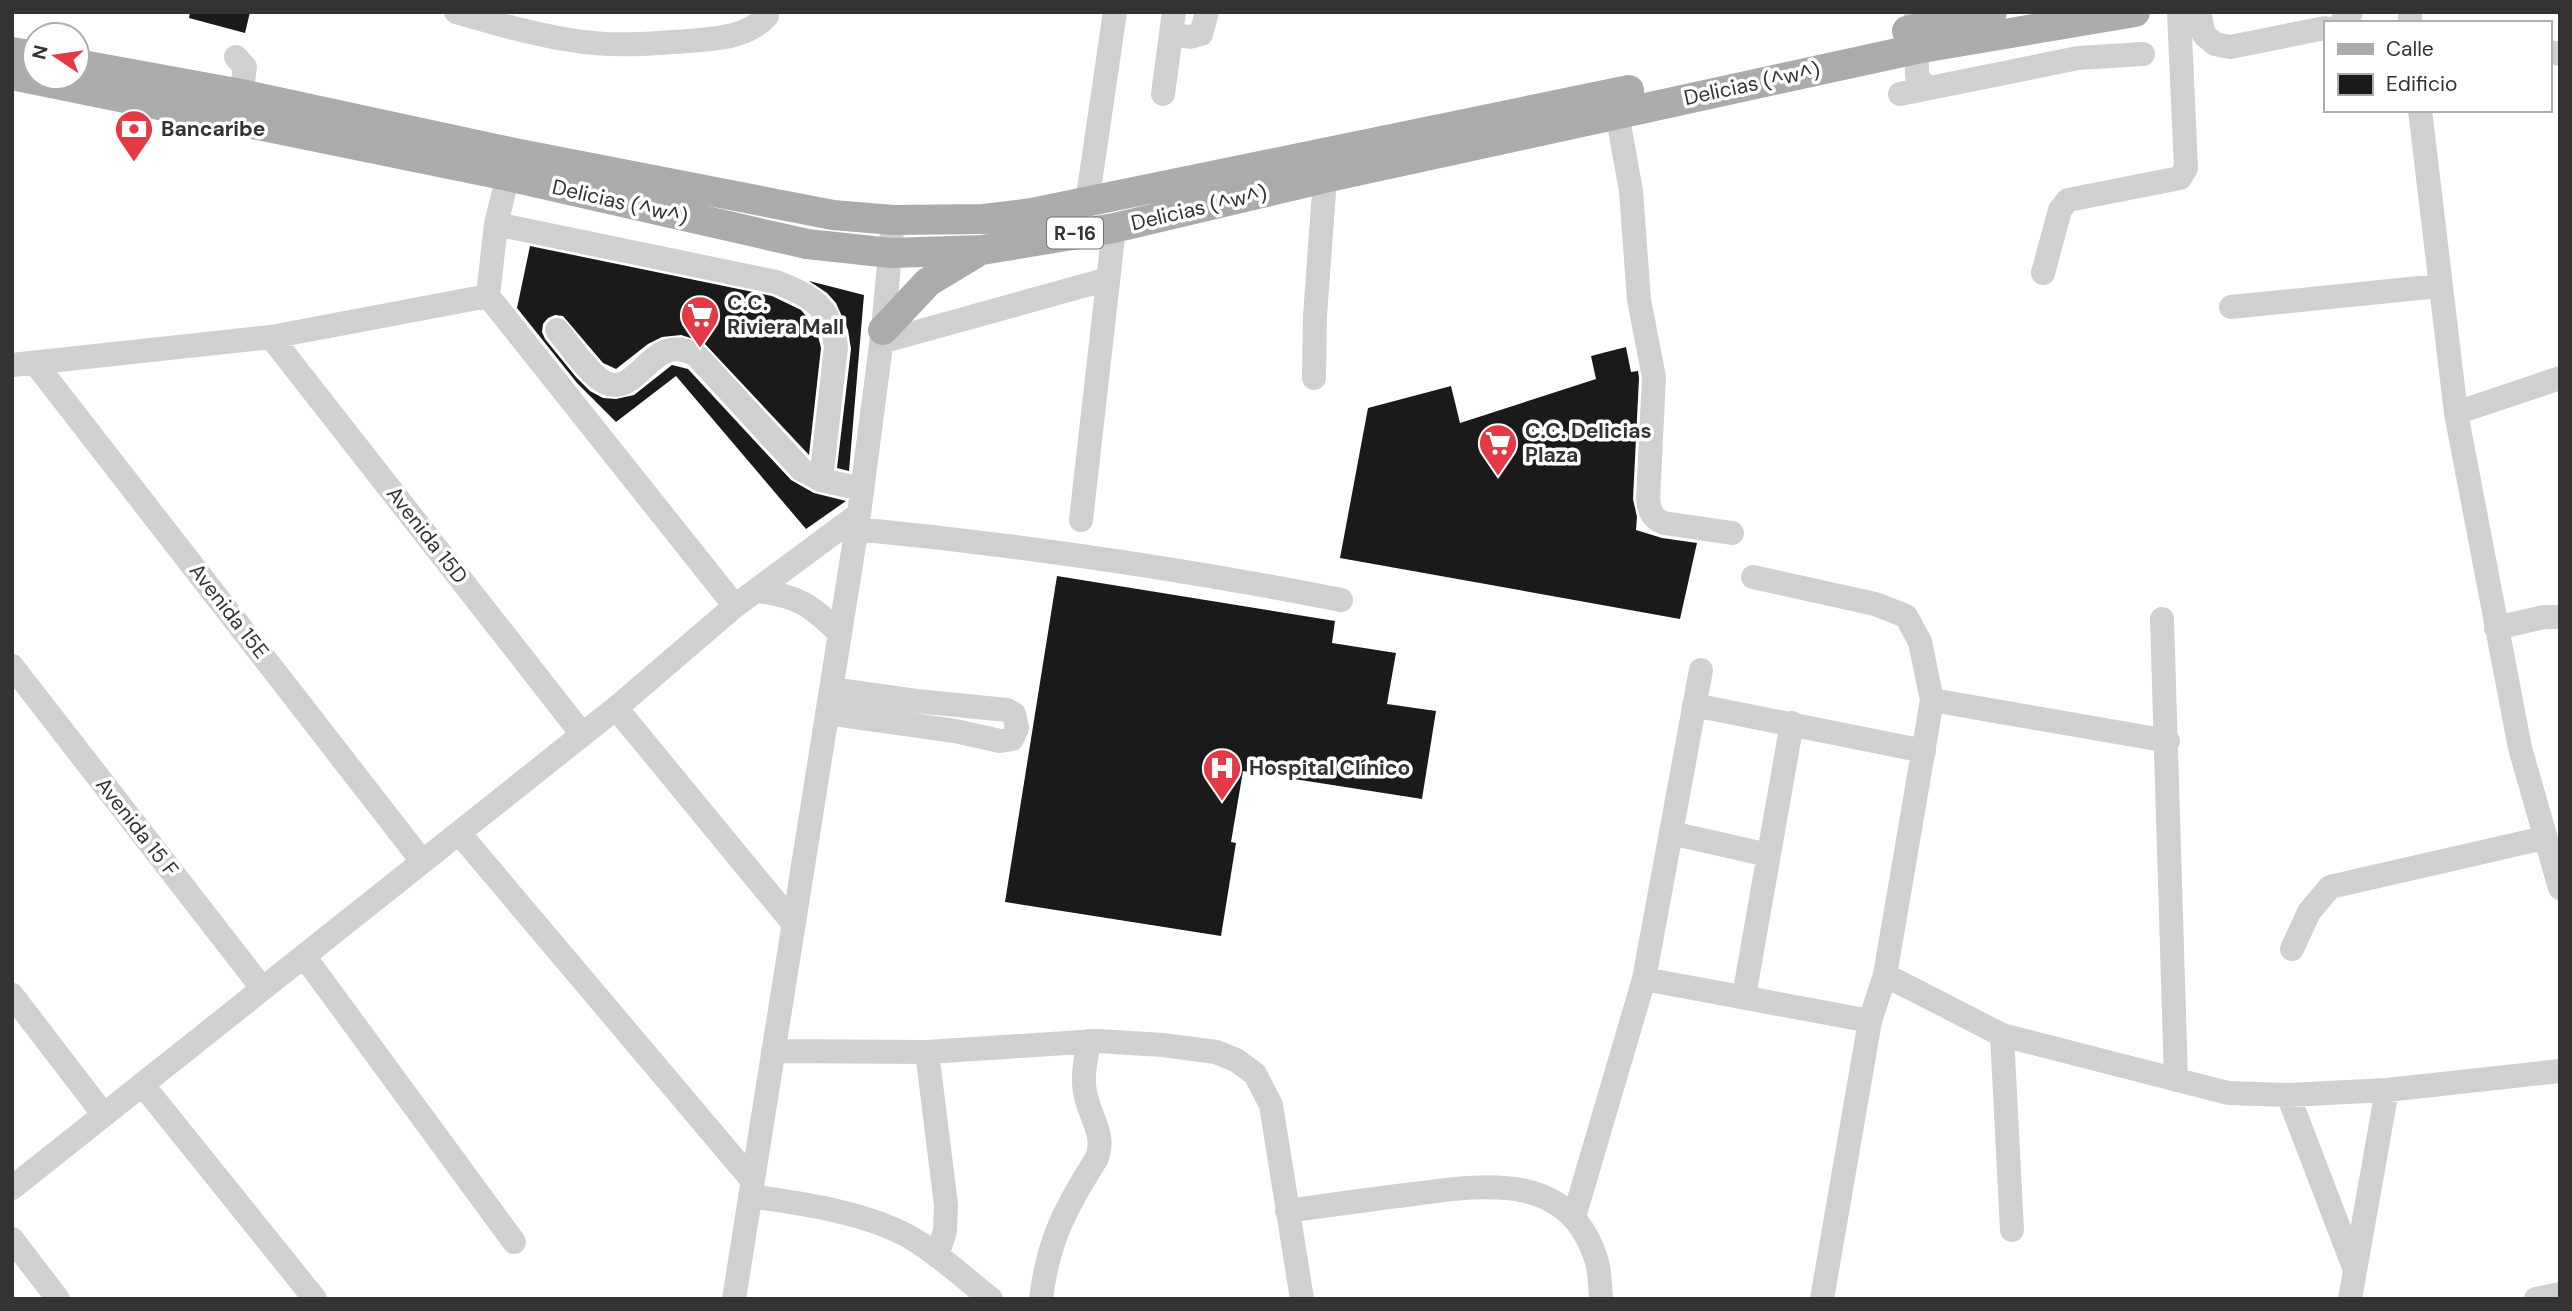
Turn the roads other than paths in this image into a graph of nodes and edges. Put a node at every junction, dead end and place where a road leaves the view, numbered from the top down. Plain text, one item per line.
1 (456, 12) edge
2 (1115, 12) edge
3 (1207, 12) edge
4 (1992, 12) edge
5 (2135, 12) edge
6 (2179, 12) edge
7 (2199, 12) edge
8 (767, 16) dead end
9 (2081, 21) junction
10 (1172, 23) edge
11 (2324, 28) edge
12 (1916, 30) edge
13 (2143, 54) dead end
14 (236, 57) dead end
15 (2078, 58) junction
16 (91, 67) edge
17 (12, 75) edge
18 (1926, 88) junction
19 (241, 94) junction
20 (1163, 94) dead end
21 (1900, 94) dead end
22 (2420, 112) edge
23 (1617, 113) junction
24 (508, 176) junction
25 (1325, 178) junction
26 (1087, 204) junction
27 (893, 220) junction
28 (496, 224) junction
29 (1114, 228) junction
30 (982, 250) junction
31 (891, 253) junction
32 (2043, 273) dead end
33 (1108, 279) junction
34 (2439, 286) junction
35 (488, 296) junction
36 (2231, 307) dead end
37 (557, 330) dead end
38 (882, 336) junction
39 (271, 337) junction
40 (24, 364) edge
41 (1314, 378) dead end
42 (2560, 379) edge
43 (2456, 412) junction
44 (821, 480) junction
45 (862, 489) junction
46 (1081, 520) dead end
47 (858, 522) junction
48 (1732, 533) dead end
49 (1753, 577) dead end
50 (756, 590) junction
51 (1341, 600) dead end
52 (735, 606) junction
53 (2560, 617) edge
54 (2162, 619) dead end
55 (2496, 628) junction
56 (840, 634) junction
57 (12, 666) edge
58 (1701, 670) dead end
59 (1932, 700) junction
60 (829, 701) junction
61 (1695, 705) junction
62 (616, 708) junction
63 (1792, 723) junction
64 (583, 734) junction
65 (2168, 741) junction
66 (1924, 751) junction
67 (459, 833) junction
68 (1671, 833) junction
69 (2544, 838) junction
70 (1769, 855) junction
71 (422, 860) junction
72 (2560, 888) edge
73 (793, 923) junction
74 (2292, 949) dead end
75 (304, 956) junction
76 (1885, 975) junction
77 (1644, 979) junction
78 (262, 988) junction
79 (12, 995) edge
80 (1744, 996) junction
81 (1870, 1021) junction
82 (2002, 1035) junction
83 (1089, 1041) junction
84 (773, 1051) junction
85 (927, 1052) junction
86 (2560, 1071) edge
87 (2176, 1080) junction
88 (142, 1084) junction
89 (2387, 1090) junction
90 (2288, 1095) junction
91 (104, 1115) junction
92 (12, 1188) edge
93 (751, 1188) junction
94 (1287, 1210) junction
95 (1574, 1217) junction
96 (2012, 1230) dead end
97 (12, 1239) edge
98 (514, 1242) dead end
99 (937, 1256) junction
100 (2355, 1270) junction
101 (740, 1293) edge
102 (2560, 1294) edge
103 (58, 1299) edge
104 (314, 1299) edge
105 (991, 1299) edge
106 (1041, 1299) edge
107 (1303, 1299) edge
108 (1601, 1299) edge
109 (1822, 1299) edge
110 (2350, 1299) edge
111 (2536, 1299) edge

1 - 8 street
2 - 26 street
3 - 10 street
4 - 12 main road, Delicias (^w^) / R-16
5 - 9 main road, Delicias (^w^) / R-16
6 - 32 street
7 - 11 street
9 - 12 main road, Delicias (^w^) / R-16
9 - 15 street
10 - 20 street
12 - 18 street
12 - 23 main road, Delicias (^w^) / R-16
12 - 26 main road, Delicias (^w^) / R-16
13 - 15 street
14 - 19 street
15 - 18 street
16 - 19 main road, Delicias (^w^) / R-16
17 - 24 main road, Delicias (^w^) / R-16
18 - 21 street
19 - 27 main road, Delicias (^w^) / R-16
22 - 34 street
23 - 25 main road, Delicias (^w^) / R-16
23 - 48 street
24 - 28 street
24 - 31 main road, Delicias (^w^) / R-16
25 - 29 main road, Delicias (^w^) / R-16
25 - 41 street
26 - 27 main road, Delicias (^w^) / R-16
27 - 31 street
28 - 35 street
28 - 44 street
29 - 30 main road, Delicias (^w^) / R-16
29 - 33 street
30 - 31 main road, Delicias (^w^) / R-16
30 - 38 main road
31 - 38 street
33 - 38 street
33 - 46 street
34 - 36 street
34 - 43 street
35 - 39 street
35 - 52 street
37 - 44 street
38 - 45 street
39 - 40 street
39 - 64 street, Avenida 15D
40 - 71 street, Avenida 15E
42 - 43 street
43 - 55 street
44 - 45 street
45 - 47 street
47 - 50 street
47 - 51 street
47 - 56 street
49 - 59 street
50 - 52 street
50 - 56 street
52 - 62 street
53 - 55 street
54 - 65 street
55 - 69 street
56 - 60 street
57 - 78 street, Avenida 15 F
58 - 61 street
59 - 65 street
59 - 66 street
60 - 60 street
60 - 73 street
61 - 63 street
61 - 68 street
62 - 64 street
62 - 73 street
63 - 66 street
63 - 70 street
64 - 67 street
65 - 87 street
66 - 76 street
67 - 71 street
67 - 93 street
68 - 70 street
68 - 77 street
69 - 72 street
69 - 74 street
70 - 80 street
71 - 75 street
73 - 84 street
75 - 78 street
75 - 98 street
76 - 81 street
76 - 82 street
77 - 80 street
77 - 95 street
78 - 88 street
79 - 91 street
80 - 81 street
81 - 109 street
82 - 87 street
82 - 96 street
83 - 85 street
83 - 94 street
83 - 106 street
84 - 85 street
84 - 93 street
85 - 99 street
86 - 89 street
87 - 90 street
88 - 91 street
88 - 104 street
89 - 90 street
89 - 100 street
90 - 100 street
91 - 92 street
93 - 99 street
93 - 101 street
94 - 95 street
94 - 107 street
95 - 108 street
97 - 103 street
99 - 105 street
100 - 110 street
102 - 111 street

